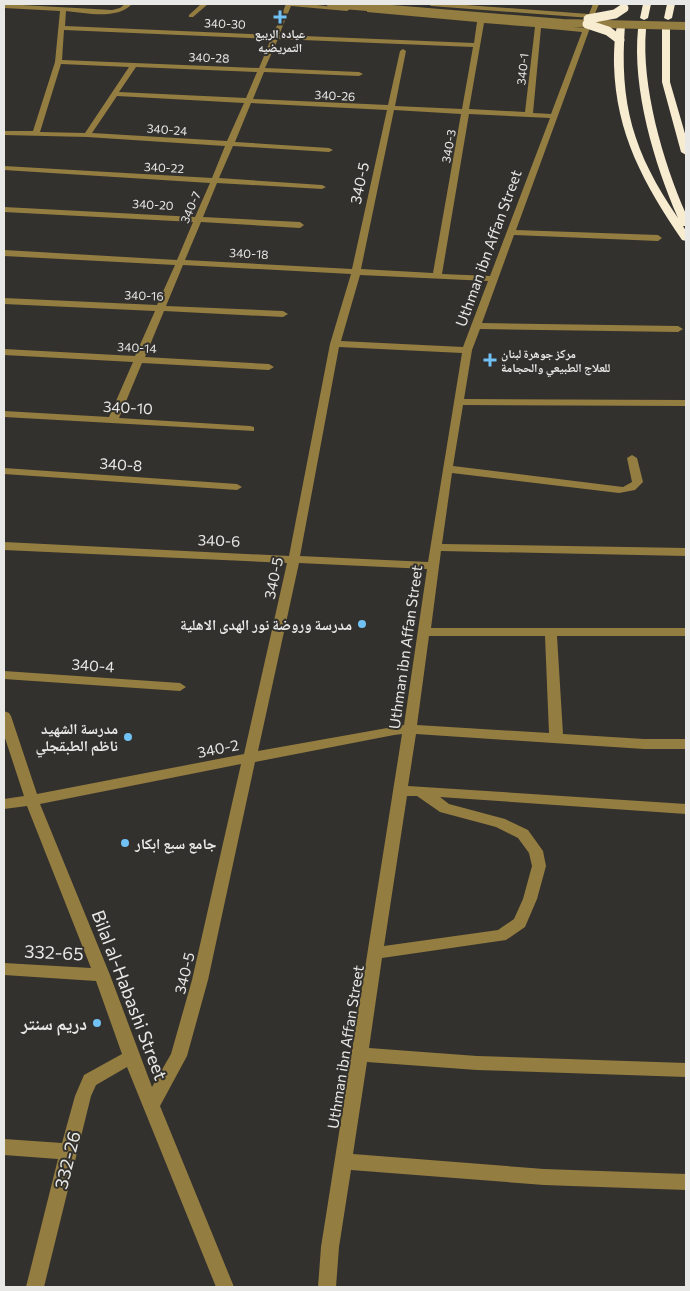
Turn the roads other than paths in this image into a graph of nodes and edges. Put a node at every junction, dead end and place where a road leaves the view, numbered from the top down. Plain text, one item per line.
1 (129, 4) edge
2 (205, 4) edge
3 (289, 4) edge
4 (331, 4) edge
5 (374, 4) edge
6 (431, 4) edge
7 (596, 4) edge
8 (647, 4) edge
9 (671, 4) edge
10 (472, 5) edge
11 (4, 6) edge
12 (625, 6) edge
13 (63, 9) junction
14 (191, 16) dead end
15 (644, 18) dead end
16 (668, 18) dead end
17 (481, 21) junction
18 (588, 22) junction
19 (686, 22) edge
20 (622, 23) junction
21 (538, 26) junction
22 (686, 26) edge
23 (61, 28) junction
24 (642, 29) dead end
25 (666, 29) dead end
26 (276, 37) junction
27 (620, 40) junction
28 (477, 45) junction
29 (402, 51) dead end
30 (58, 62) junction
31 (134, 65) junction
32 (262, 70) junction
33 (359, 74) dead end
34 (114, 94) junction
35 (248, 102) junction
36 (392, 108) junction
37 (466, 112) junction
38 (529, 114) junction
39 (554, 116) junction
40 (4, 132) edge
41 (36, 133) junction
42 (87, 135) junction
43 (230, 144) junction
44 (329, 150) dead end
45 (686, 152) edge
46 (4, 168) edge
47 (215, 181) junction
48 (322, 187) dead end
49 (4, 209) edge
50 (199, 219) junction
51 (300, 225) dead end
52 (686, 226) edge
53 (511, 232) junction
54 (658, 238) dead end
55 (686, 238) edge
56 (4, 253) edge
57 (180, 262) junction
58 (356, 272) junction
59 (437, 276) junction
60 (494, 279) junction
61 (4, 302) edge
62 (161, 308) junction
63 (282, 314) dead end
64 (477, 326) junction
65 (678, 329) dead end
66 (335, 344) junction
67 (467, 350) junction
68 (4, 352) edge
69 (139, 360) junction
70 (269, 367) dead end
71 (459, 402) junction
72 (686, 403) edge
73 (4, 414) edge
74 (113, 421) junction
75 (250, 429) dead end
76 (632, 458) dead end
77 (447, 469) junction
78 (4, 470) edge
79 (237, 487) dead end
80 (4, 546) edge
81 (436, 547) junction
82 (686, 552) edge
83 (294, 558) junction
84 (433, 566) junction
85 (424, 632) junction
86 (551, 632) junction
87 (686, 632) edge
88 (4, 675) edge
89 (180, 687) dead end
90 (4, 716) edge
91 (410, 729) junction
92 (556, 737) junction
93 (686, 744) edge
94 (249, 758) junction
95 (401, 791) junction
96 (420, 791) junction
97 (32, 800) junction
98 (4, 804) edge
99 (686, 810) edge
100 (376, 953) junction
101 (4, 969) edge
102 (102, 975) junction
103 (360, 1054) junction
104 (131, 1057) junction
105 (686, 1070) edge
106 (151, 1105) junction
107 (4, 1147) edge
108 (68, 1152) junction
109 (343, 1161) junction
110 (686, 1182) edge
111 (35, 1287) edge
112 (225, 1287) edge
113 (327, 1287) edge

1 - 13 street
2 - 14 street
3 - 17 street
3 - 26 street, 340-7
4 - 18 street, bridge
5 - 18 street, bridge
6 - 10 street
7 - 18 street, Uthman ibn Affan Street
8 - 15 highway
9 - 16 highway
10 - 18 street
11 - 13 street
12 - 18 highway, bridge
12 - 20 highway
13 - 23 street
17 - 21 street
17 - 28 street, 340-3
18 - 20 street, bridge
18 - 21 street
18 - 27 highway, bridge
18 - 39 street, Uthman ibn Affan Street
19 - 20 street, bridge
20 - 22 street, bridge
20 - 27 highway
21 - 38 street, 340-1
23 - 26 street, 340-30
23 - 30 street
24 - 52 highway
25 - 45 highway
26 - 28 street, 340-30
26 - 32 street, 340-7
27 - 55 highway
28 - 37 street, 340-3
29 - 36 street, 340-5
30 - 31 street, 340-28
30 - 41 street
31 - 32 street, 340-28
31 - 34 street
32 - 33 street, 340-28
32 - 35 street, 340-7
34 - 35 street, 340-26
34 - 42 street
35 - 36 street, 340-26
35 - 43 street, 340-7
36 - 37 street, 340-26
36 - 58 street, 340-5
37 - 38 street, 340-26
37 - 59 street, 340-3
38 - 39 street, 340-26
39 - 53 street, Uthman ibn Affan Street
40 - 41 street, 340-24
41 - 42 street, 340-24
42 - 43 street, 340-24
43 - 44 street, 340-24
43 - 47 street, 340-7
46 - 47 street, 340-22
47 - 48 street, 340-22
47 - 50 street, 340-7
49 - 50 street, 340-20
50 - 51 street, 340-20
50 - 57 street, 340-7
53 - 54 street
53 - 60 street, Uthman ibn Affan Street
56 - 57 street, 340-18
57 - 58 street, 340-18
57 - 62 street, 340-7
58 - 59 street, 340-18
58 - 66 street, 340-5
59 - 60 street, 340-18
60 - 64 street, Uthman ibn Affan Street
61 - 62 street, 340-16
62 - 63 street, 340-16
62 - 69 street, 340-7
64 - 65 street
64 - 67 street, Uthman ibn Affan Street
66 - 67 street
66 - 83 street, 340-5
67 - 71 street, Uthman ibn Affan Street
68 - 69 street, 340-14
69 - 70 street, 340-14
69 - 74 street, 340-7
71 - 72 street
71 - 77 street, Uthman ibn Affan Street
73 - 74 street, 340-10
74 - 75 street, 340-10
76 - 77 street
77 - 81 street, Uthman ibn Affan Street
78 - 79 street, 340-8
80 - 83 street, 340-6
81 - 82 street
81 - 84 street, Uthman ibn Affan Street
83 - 84 street, 340-6
83 - 94 street, 340-5
84 - 85 street, Uthman ibn Affan Street
85 - 86 street
85 - 91 street, Uthman ibn Affan Street
86 - 87 street
86 - 92 street
88 - 89 street, 340-4
90 - 97 street, Bilal al-Habashi Street
91 - 92 street, 340-2
91 - 94 street, 340-2
91 - 95 street, Uthman ibn Affan Street
92 - 93 street, 340-2
94 - 97 street, 340-2
94 - 106 street, 340-5
95 - 96 street
95 - 100 street, Uthman ibn Affan Street
96 - 99 street
96 - 100 street
97 - 98 street, 340-2
97 - 102 street, Bilal al-Habashi Street
100 - 103 street, Uthman ibn Affan Street
101 - 102 street, 332-65
102 - 104 street, Bilal al-Habashi Street
103 - 105 street
103 - 109 street, Uthman ibn Affan Street
104 - 106 street, Bilal al-Habashi Street
104 - 108 street, 332-26
106 - 112 street, Bilal al-Habashi Street
107 - 108 street
108 - 111 street, 332-26
109 - 110 street
109 - 113 street, Uthman ibn Affan Street

